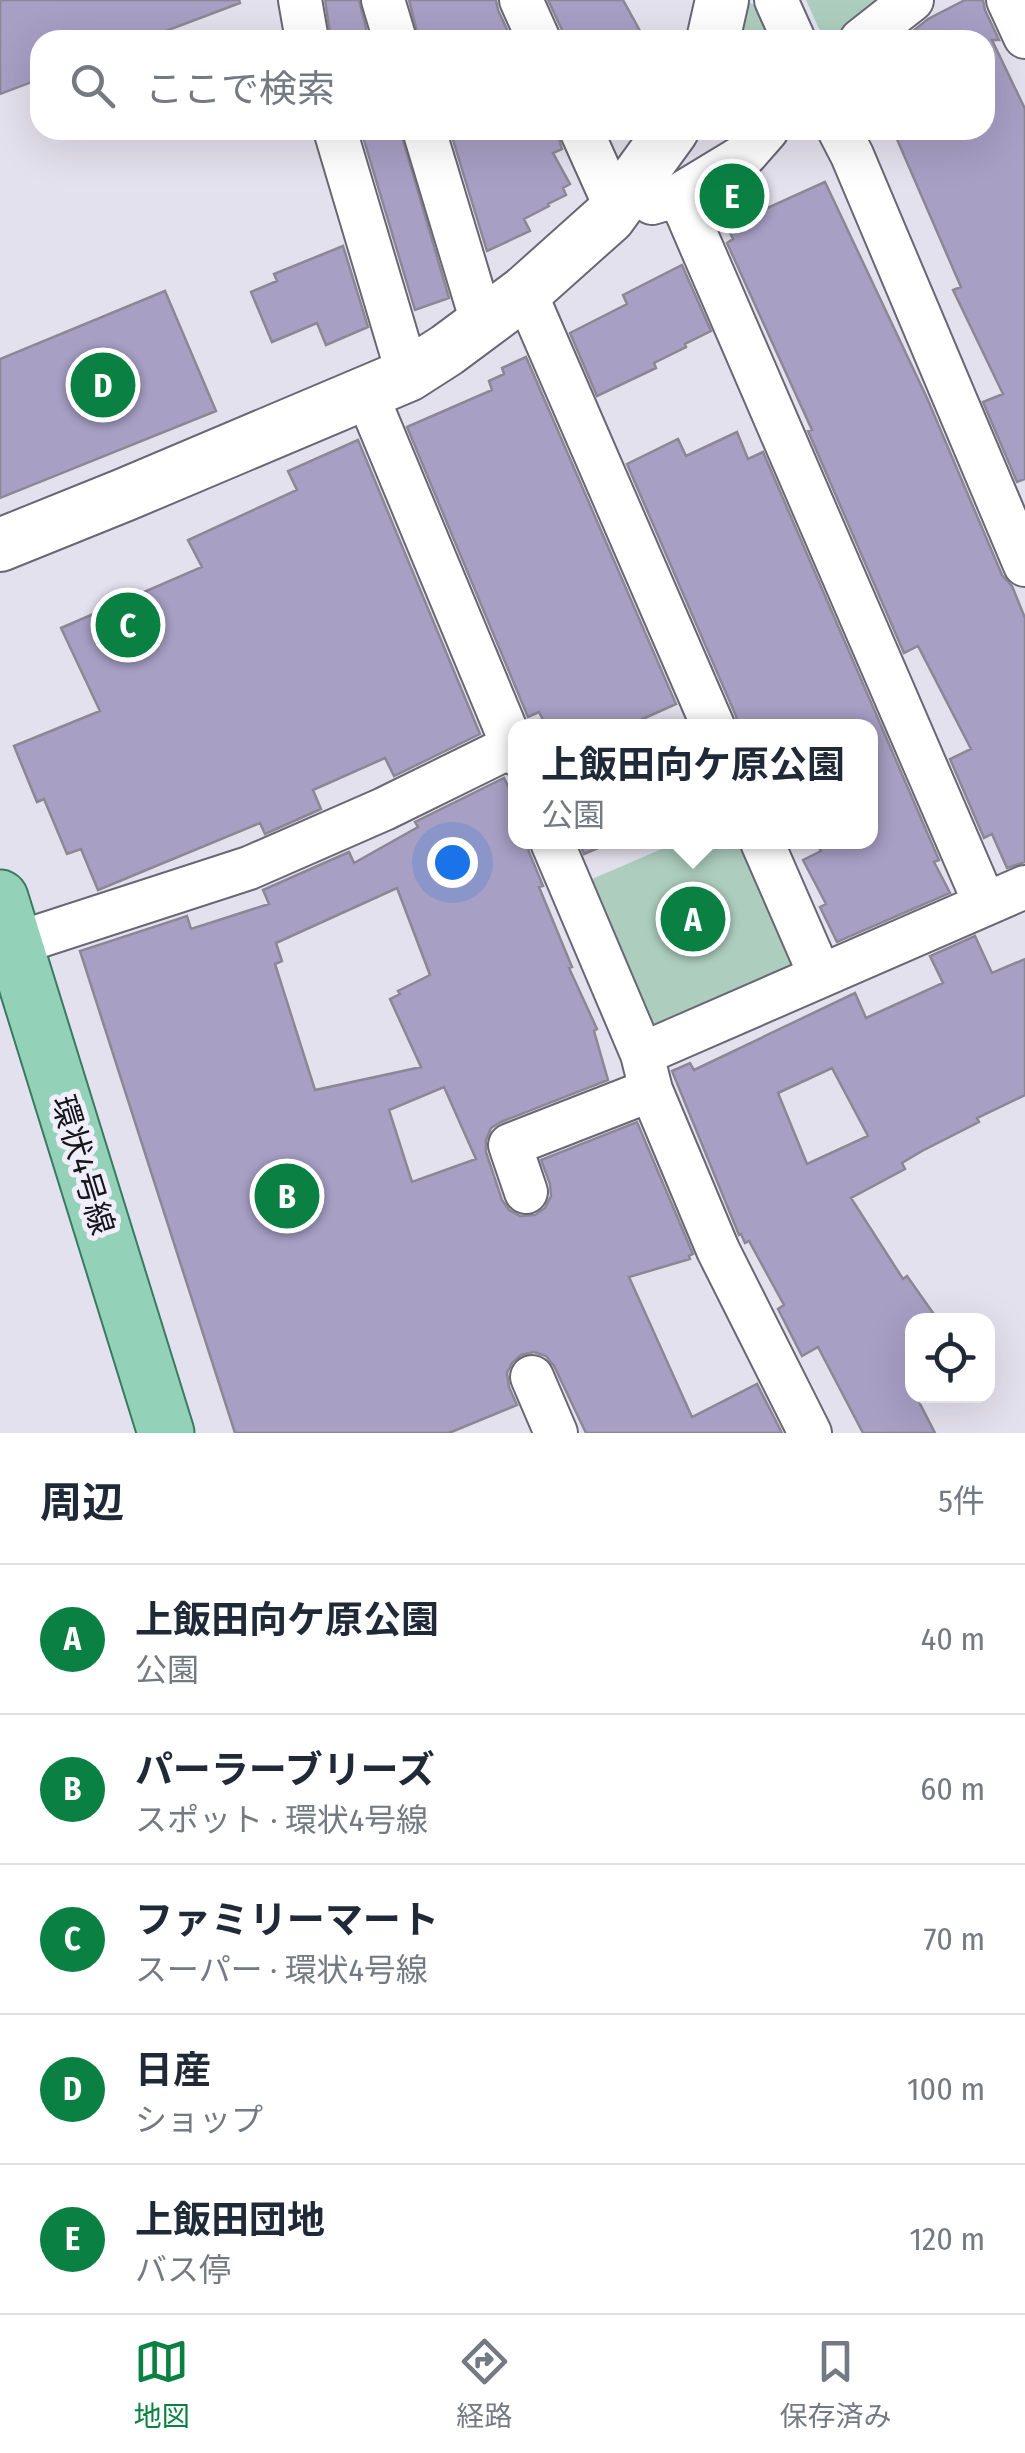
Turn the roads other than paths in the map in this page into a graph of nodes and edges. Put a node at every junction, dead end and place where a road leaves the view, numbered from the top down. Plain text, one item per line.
1 (300, 0) edge
2 (383, 0) edge
3 (520, 0) edge
4 (722, 0) edge
5 (776, 0) edge
6 (912, 0) edge
7 (1008, 0) edge
8 (305, 30) edge
9 (392, 30) edge
10 (534, 30) edge
11 (715, 30) edge
12 (790, 30) edge
13 (874, 30) edge
14 (1025, 37) edge
15 (337, 140) edge
16 (427, 140) edge
17 (585, 140) edge
18 (665, 140) edge
19 (758, 140) edge
20 (844, 140) edge
21 (680, 194) junction
22 (612, 212) junction
23 (526, 292) junction
24 (482, 322) junction
25 (387, 384) junction
26 (0, 545) edge
27 (1025, 565) edge
28 (710, 719) edge
29 (508, 733) edge
30 (508, 753) edge
31 (555, 849) edge
32 (765, 849) edge
33 (1025, 887) edge
34 (985, 904) junction
35 (7, 921) edge
36 (820, 975) junction
37 (646, 1072) junction
38 (526, 1192) dead end
39 (532, 1376) dead end
40 (166, 1433) edge
41 (556, 1433) edge
42 (810, 1433) edge

1 - 8 street
2 - 9 street
3 - 10 street
4 - 11 street
5 - 12 street
6 - 13 street
7 - 14 street
15 - 25 street
16 - 24 street
17 - 22 street
18 - 22 street
19 - 21 street
20 - 27 street
21 - 22 street
21 - 34 street
22 - 23 street
23 - 24 street
23 - 28 street
24 - 25 street
25 - 26 street
25 - 29 street
30 - 35 street
31 - 37 street
32 - 36 street
33 - 34 street
34 - 36 street
35 - 40 main road, 環状4号線
36 - 37 street
37 - 38 street
37 - 42 street
39 - 41 street

